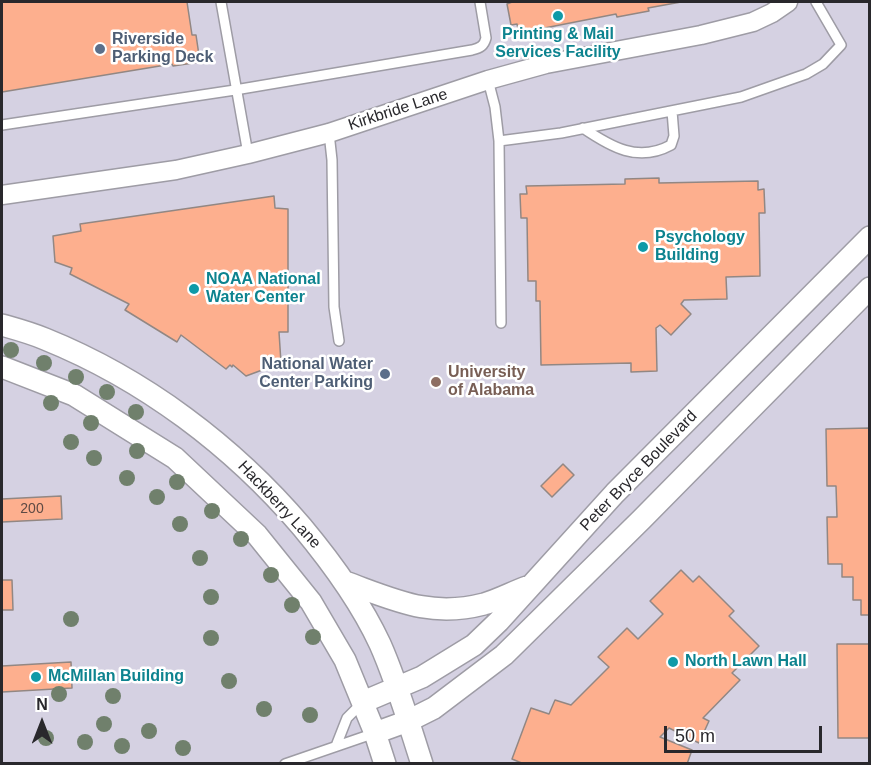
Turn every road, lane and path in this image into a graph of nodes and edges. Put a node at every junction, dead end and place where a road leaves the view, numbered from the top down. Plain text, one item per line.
1 (221, 2) edge
2 (480, 2) edge
3 (788, 2) edge
4 (816, 2) edge
5 (488, 80) junction
6 (235, 90) junction
7 (672, 111) junction
8 (2, 125) edge
9 (583, 128) junction
10 (329, 133) junction
11 (499, 141) junction
12 (248, 154) junction
13 (2, 195) edge
14 (870, 237) edge
15 (870, 288) edge
16 (501, 322) dead end
17 (2, 325) edge
18 (339, 341) dead end
19 (2, 367) edge
20 (345, 582) junction
21 (533, 584) junction
22 (396, 688) junction
23 (363, 702) junction
24 (408, 721) junction
25 (375, 733) junction
26 (336, 746) junction
27 (285, 764) edge
28 (385, 764) edge
29 (422, 764) edge

1 - 6 lane
2 - 6 lane
3 - 5 street, Kirkbride Lane
4 - 7 lane
5 - 10 street, Kirkbride Lane
5 - 11 lane
6 - 8 lane
6 - 12 lane
7 - 9 lane
7 - 9 lane
9 - 11 lane
10 - 12 street, Kirkbride Lane
10 - 18 lane
11 - 16 lane
12 - 13 street, Kirkbride Lane
14 - 21 street, Peter Bryce Boulevard
15 - 24 street
17 - 20 street, Hackberry Lane
19 - 23 street
20 - 21 street
20 - 22 street, Hackberry Lane
21 - 22 street, Peter Bryce Boulevard
22 - 23 street, Peter Bryce Boulevard
22 - 24 street, Hackberry Lane
23 - 25 street
23 - 26 lane
24 - 25 street
24 - 29 street, Hackberry Lane
25 - 26 lane
25 - 28 street
26 - 27 lane

